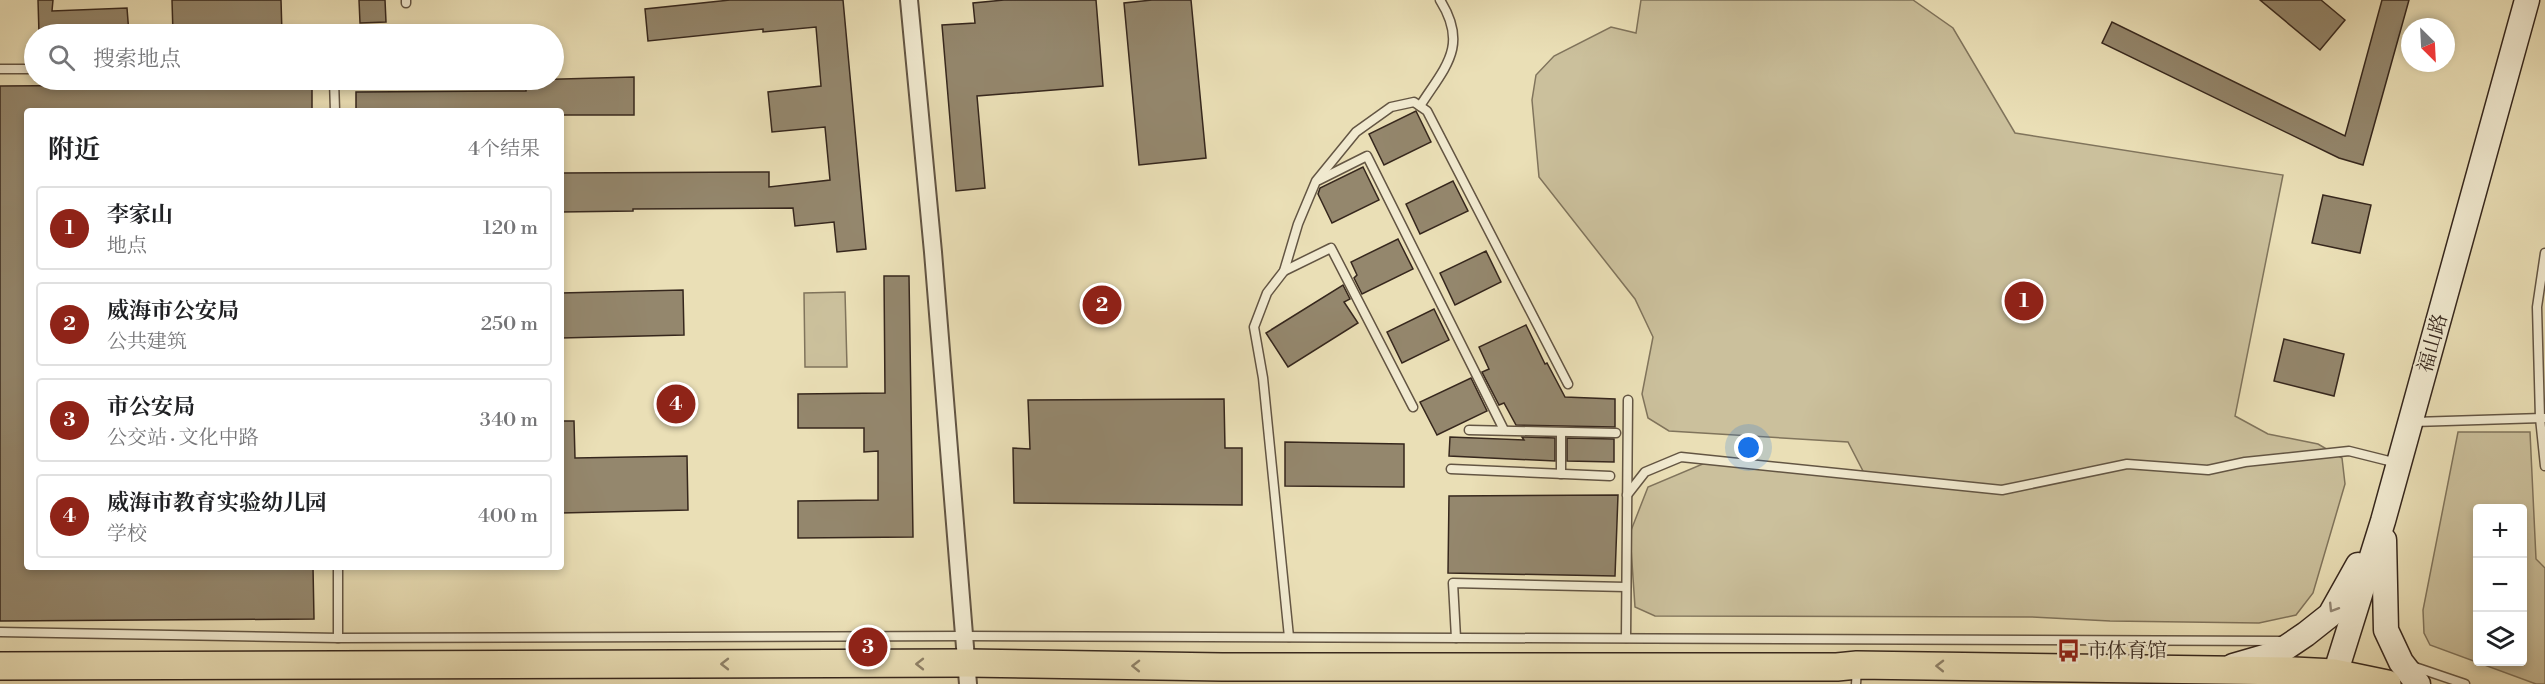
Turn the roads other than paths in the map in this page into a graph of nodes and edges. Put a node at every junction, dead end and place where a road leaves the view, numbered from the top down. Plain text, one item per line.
1 (909, 0) edge
2 (1440, 0) edge
3 (2527, 0) edge
4 (0, 69) edge
5 (24, 69) edge
6 (334, 90) edge
7 (1420, 106) junction
8 (335, 108) edge
9 (1316, 181) junction
10 (2545, 253) edge
11 (1284, 271) junction
12 (2542, 350) edge
13 (1568, 384) dead end
14 (1628, 400) dead end
15 (1413, 407) dead end
16 (2543, 418) edge
17 (2410, 422) junction
18 (1469, 430) dead end
19 (1504, 430) junction
20 (1561, 432) junction
21 (1616, 433) dead end
22 (2399, 463) junction
23 (2545, 466) edge
24 (1451, 469) dead end
25 (1561, 474) junction
26 (1610, 476) dead end
27 (1627, 495) junction
28 (2383, 521) junction
29 (338, 570) edge
30 (1626, 587) junction
31 (0, 632) edge
32 (965, 636) junction
33 (1288, 637) junction
34 (338, 638) junction
35 (1456, 638) junction
36 (1626, 639) junction
37 (2297, 641) junction
38 (0, 666) edge
39 (2220, 669) junction
40 (2394, 673) edge
41 (968, 674) edge
42 (1857, 674) edge
43 (2333, 679) edge
44 (2418, 684) edge
45 (2465, 684) edge

1 - 32 street
2 - 7 lane
3 - 17 main road, 福山路
4 - 5 lane
6 - 8 lane
7 - 9 lane
7 - 13 lane
9 - 11 lane
9 - 19 lane
10 - 12 lane
11 - 15 lane
11 - 33 lane
12 - 16 lane
14 - 27 lane
16 - 17 lane
16 - 23 lane
17 - 22 main road, 福山路
18 - 19 lane
19 - 20 lane
20 - 21 lane
20 - 25 lane
22 - 27 lane
22 - 28 main road, 福山路
24 - 25 lane
25 - 26 lane
27 - 30 lane
28 -> 37 main road
28 - 40 main road
28 - 43 main road, 福山路
29 - 34 lane
30 - 35 lane
30 - 36 lane
31 - 34 lane
32 - 33 lane
32 - 34 lane
32 - 41 street
33 - 35 lane
35 - 36 lane
36 - 37 lane
37 - 39 main road
41 -> 38 main road
39 -> 42 main road
39 - 43 main road
40 - 43 main road
40 - 44 main road
40 - 45 lane
42 -> 41 main road

